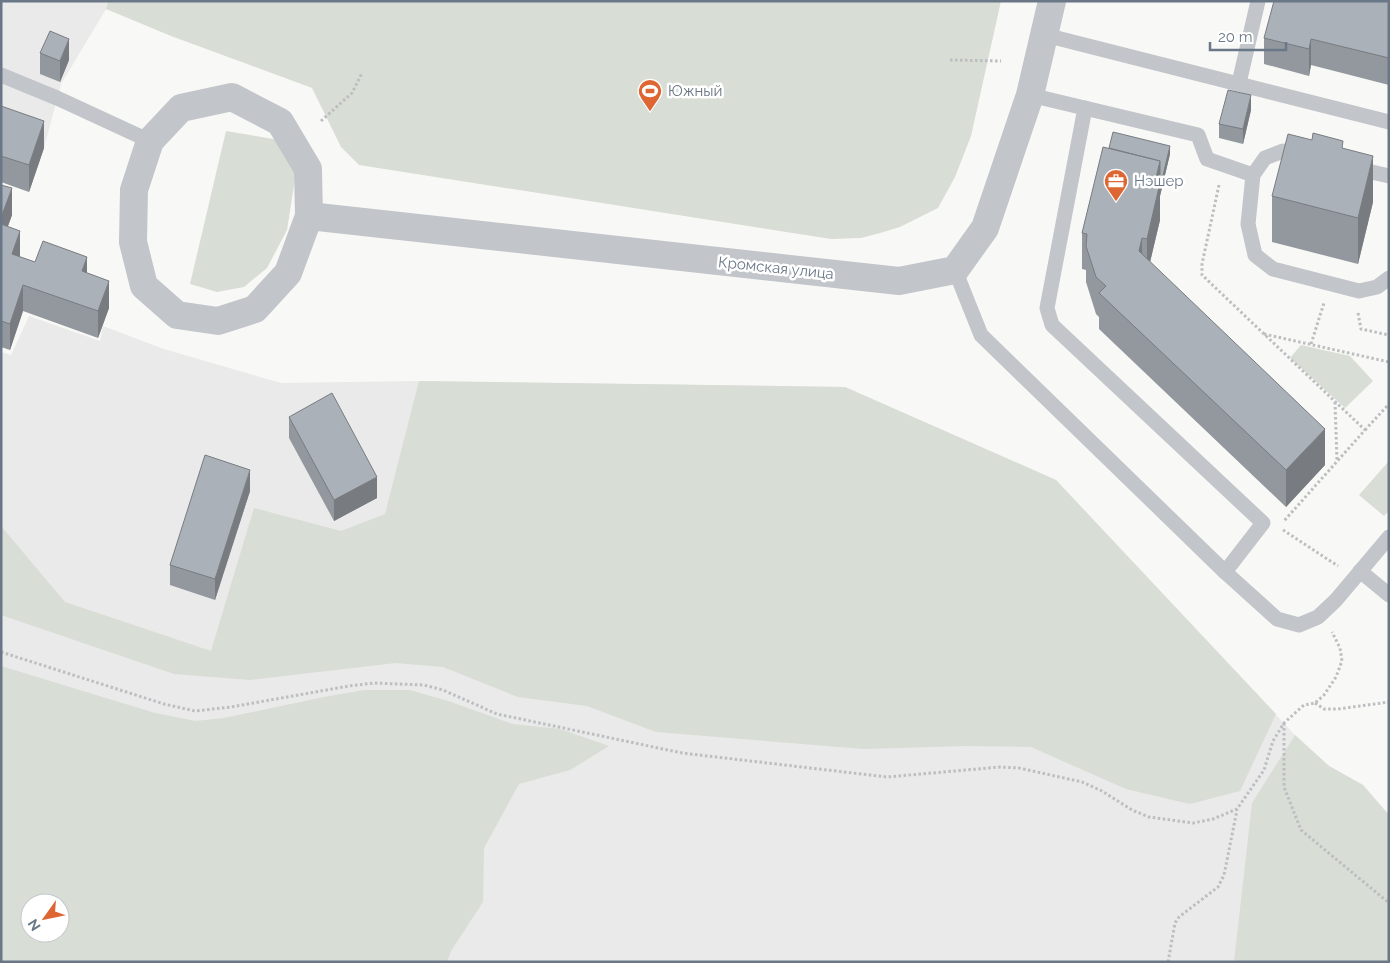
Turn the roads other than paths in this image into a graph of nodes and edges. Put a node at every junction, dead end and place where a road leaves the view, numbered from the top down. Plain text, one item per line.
1 (1052, 1) edge
2 (1258, 1) edge
3 (1045, 35) junction
4 (1, 75) edge
5 (1239, 83) junction
6 (1030, 95) junction
7 (1085, 108) junction
8 (1389, 122) edge
9 (150, 141) junction
10 (1322, 160) edge
11 (1341, 165) edge
12 (1253, 175) junction
13 (1389, 176) edge
14 (310, 216) junction
15 (955, 270) junction
16 (1389, 278) edge
17 (1389, 537) edge
18 (1225, 572) junction
19 (1358, 574) junction
20 (1389, 595) edge

1 - 3 street
2 - 5 lane
3 - 5 lane
3 - 6 street
4 - 9 lane
5 - 8 lane
6 - 7 lane
6 - 15 street
7 - 12 lane
7 - 18 lane
9 - 14 street
9 - 14 street
10 - 12 lane
11 - 13 lane
12 - 16 lane
14 - 15 street, Кромская улица
15 - 18 lane
17 - 19 lane
18 - 19 lane
19 - 20 lane

